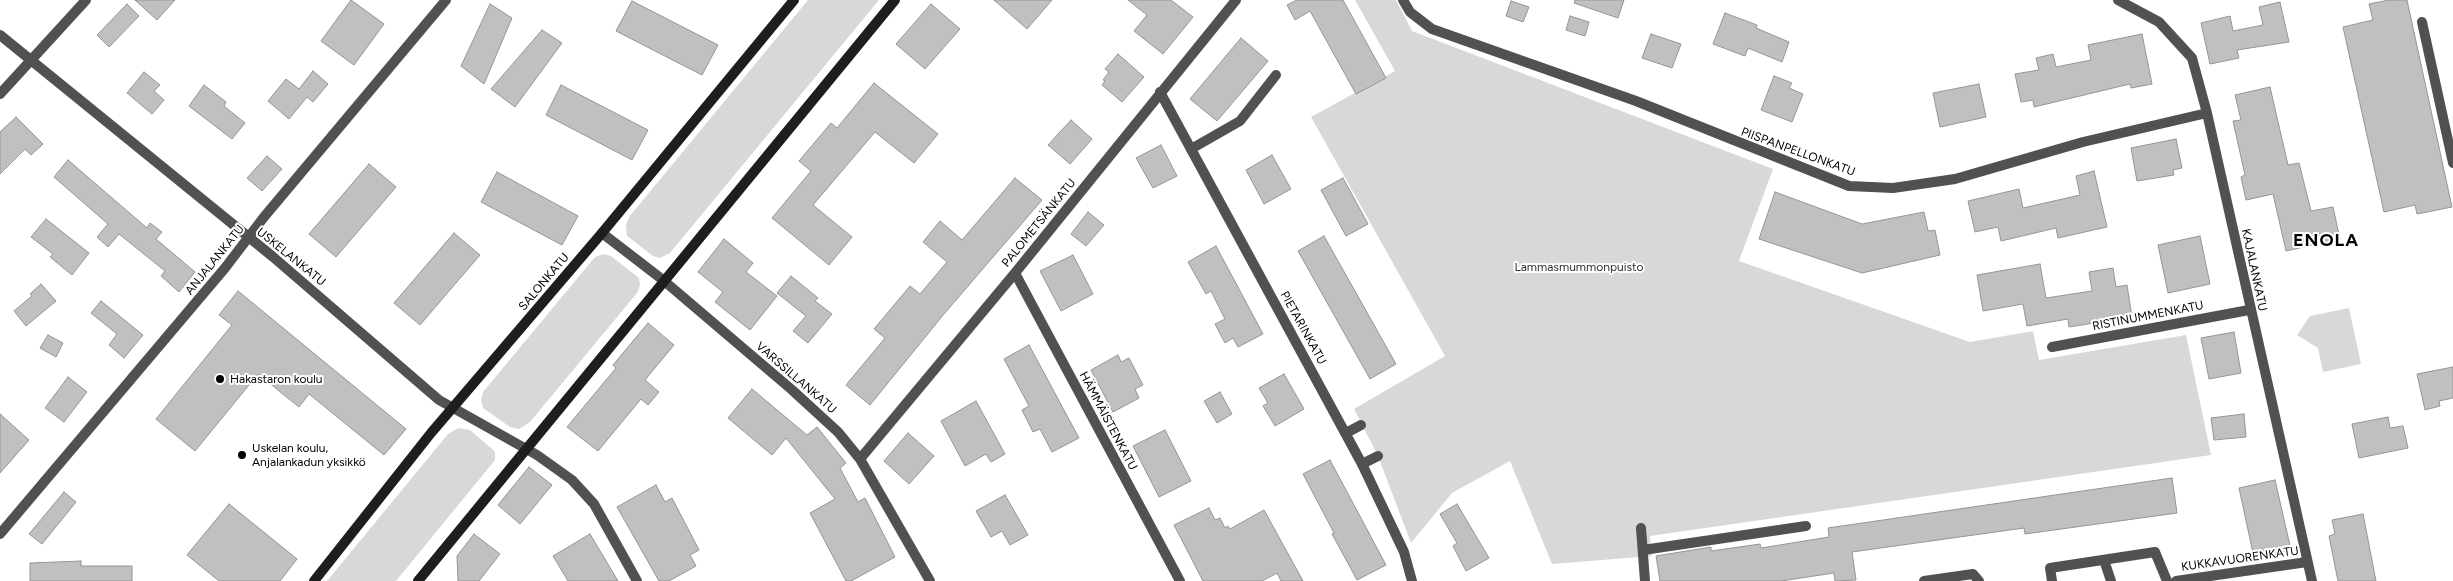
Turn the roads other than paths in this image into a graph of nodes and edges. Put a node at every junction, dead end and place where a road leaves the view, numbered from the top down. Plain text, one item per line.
1 (86, 0) edge
2 (446, 0) edge
3 (794, 0) edge
4 (895, 0) edge
5 (1236, 0) edge
6 (1403, 0) edge
7 (2118, 0) edge
8 (2422, 22) dead end
9 (0, 35) edge
10 (31, 60) junction
11 (1276, 75) dead end
12 (1160, 92) junction
13 (0, 94) edge
14 (2207, 113) junction
15 (1191, 150) junction
16 (2453, 163) edge
17 (602, 233) junction
18 (249, 239) junction
19 (1015, 273) junction
20 (663, 280) junction
21 (2250, 310) junction
22 (2052, 347) dead end
23 (452, 408) junction
24 (1361, 425) dead end
25 (1346, 433) junction
26 (526, 450) junction
27 (1378, 456) dead end
28 (860, 459) junction
29 (1362, 464) junction
30 (1806, 526) dead end
31 (1641, 528) dead end
32 (0, 534) edge
33 (1643, 550) junction
34 (2104, 560) junction
35 (2307, 562) junction
36 (423, 579) edge
37 (314, 581) edge
38 (637, 581) edge
39 (930, 581) edge
40 (1180, 581) edge
41 (1412, 581) edge
42 (1645, 581) edge
43 (1924, 581) edge
44 (1978, 581) edge
45 (2052, 581) edge
46 (2111, 581) edge
47 (2167, 581) edge
48 (2176, 581) edge
49 (2312, 581) edge

1 - 10 street
2 - 18 street, ANJALANKATU
3 - 17 main road, SALONKATU
4 - 20 main road
5 - 12 street, PALOMETSÄNKATU
6 - 14 street, PIISPANPELLONKATU
7 - 14 street, KAJALANKATU
8 - 16 street
9 - 10 street, USKELANKATU
10 - 13 street
10 - 18 street, USKELANKATU
11 - 15 street
12 - 15 street, PIETARINKATU
12 - 19 street, PALOMETSÄNKATU
14 - 21 street, KAJALANKATU
15 - 25 street, PIETARINKATU
17 - 20 street, VARSSILLANKATU
17 - 23 main road, SALONKATU
18 - 23 street, USKELANKATU
18 - 32 street, ANJALANKATU
19 - 28 street, PALOMETSÄNKATU
19 - 40 street, HÄMMÄISTENKATU
20 - 26 main road
20 - 28 street, VARSSILLANKATU
21 - 22 street, RISTINUMMENKATU
21 - 35 street, KAJALANKATU
23 - 26 street, USKELANKATU
23 - 37 main road, SALONKATU
24 - 25 street
25 - 29 street, PIETARINKATU
26 - 36 main road
26 - 38 street, USKELANKATU
27 - 29 street
28 - 39 street, VARSSILLANKATU
29 - 41 street, PIETARINKATU
30 - 33 street
31 - 33 street
33 - 42 street
34 - 45 street
34 - 46 street
34 - 47 street
35 - 48 street, KUKKAVUORENKATU
35 - 49 street, KAJALANKATU
43 - 44 street

